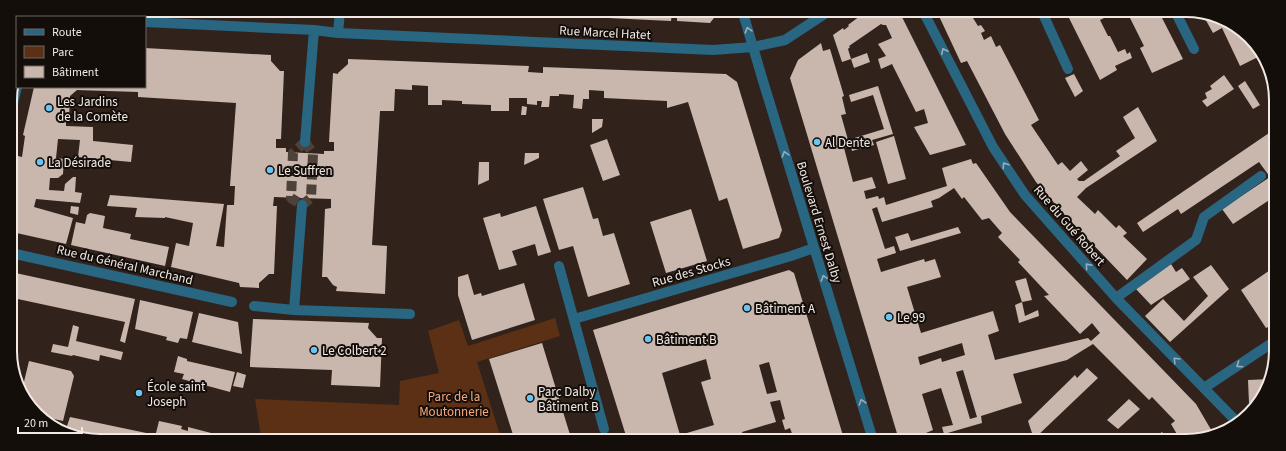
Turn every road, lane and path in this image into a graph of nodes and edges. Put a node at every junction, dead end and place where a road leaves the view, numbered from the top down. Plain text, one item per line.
1 (339, 17) edge
2 (744, 17) edge
3 (820, 17) edge
4 (926, 17) edge
5 (1043, 17) edge
6 (1178, 17) edge
7 (146, 22) edge
8 (314, 30) junction
9 (338, 33) junction
10 (753, 47) junction
11 (1194, 49) dead end
12 (1068, 69) dead end
13 (305, 142) tunnel mouth
14 (1261, 176) dead end
15 (302, 205) dead end
16 (814, 248) junction
17 (17, 254) edge
18 (559, 266) dead end
19 (1116, 298) junction
20 (232, 302) dead end
21 (254, 306) dead end
22 (294, 310) junction
23 (410, 314) dead end
24 (574, 319) junction
25 (1269, 345) edge
26 (1204, 388) junction
27 (1234, 419) edge
28 (604, 429) dead end
29 (871, 434) edge

1 - 9 street
10 -> 2 street, Boulevard Ernest Dalby
3 - 10 street, Rue Marcel Hatet
19 -> 4 street, Rue du Gué Robert
5 - 12 street
6 - 11 street
7 - 8 street, Rue Marcel Hatet
8 - 9 street, Rue Marcel Hatet
8 - 13 street
9 - 10 street, Rue Marcel Hatet
16 -> 10 street, Boulevard Ernest Dalby
14 - 19 street
15 - 22 street
16 - 24 street, Rue des Stocks
29 -> 16 street, Boulevard Ernest Dalby
17 - 20 street, Rue du Général Marchand
18 - 24 street
26 -> 19 street, Rue du Gué Robert
21 - 22 street
22 - 23 street
24 - 28 street
25 -> 26 street
26 - 27 street, Rue du Gué Robert

